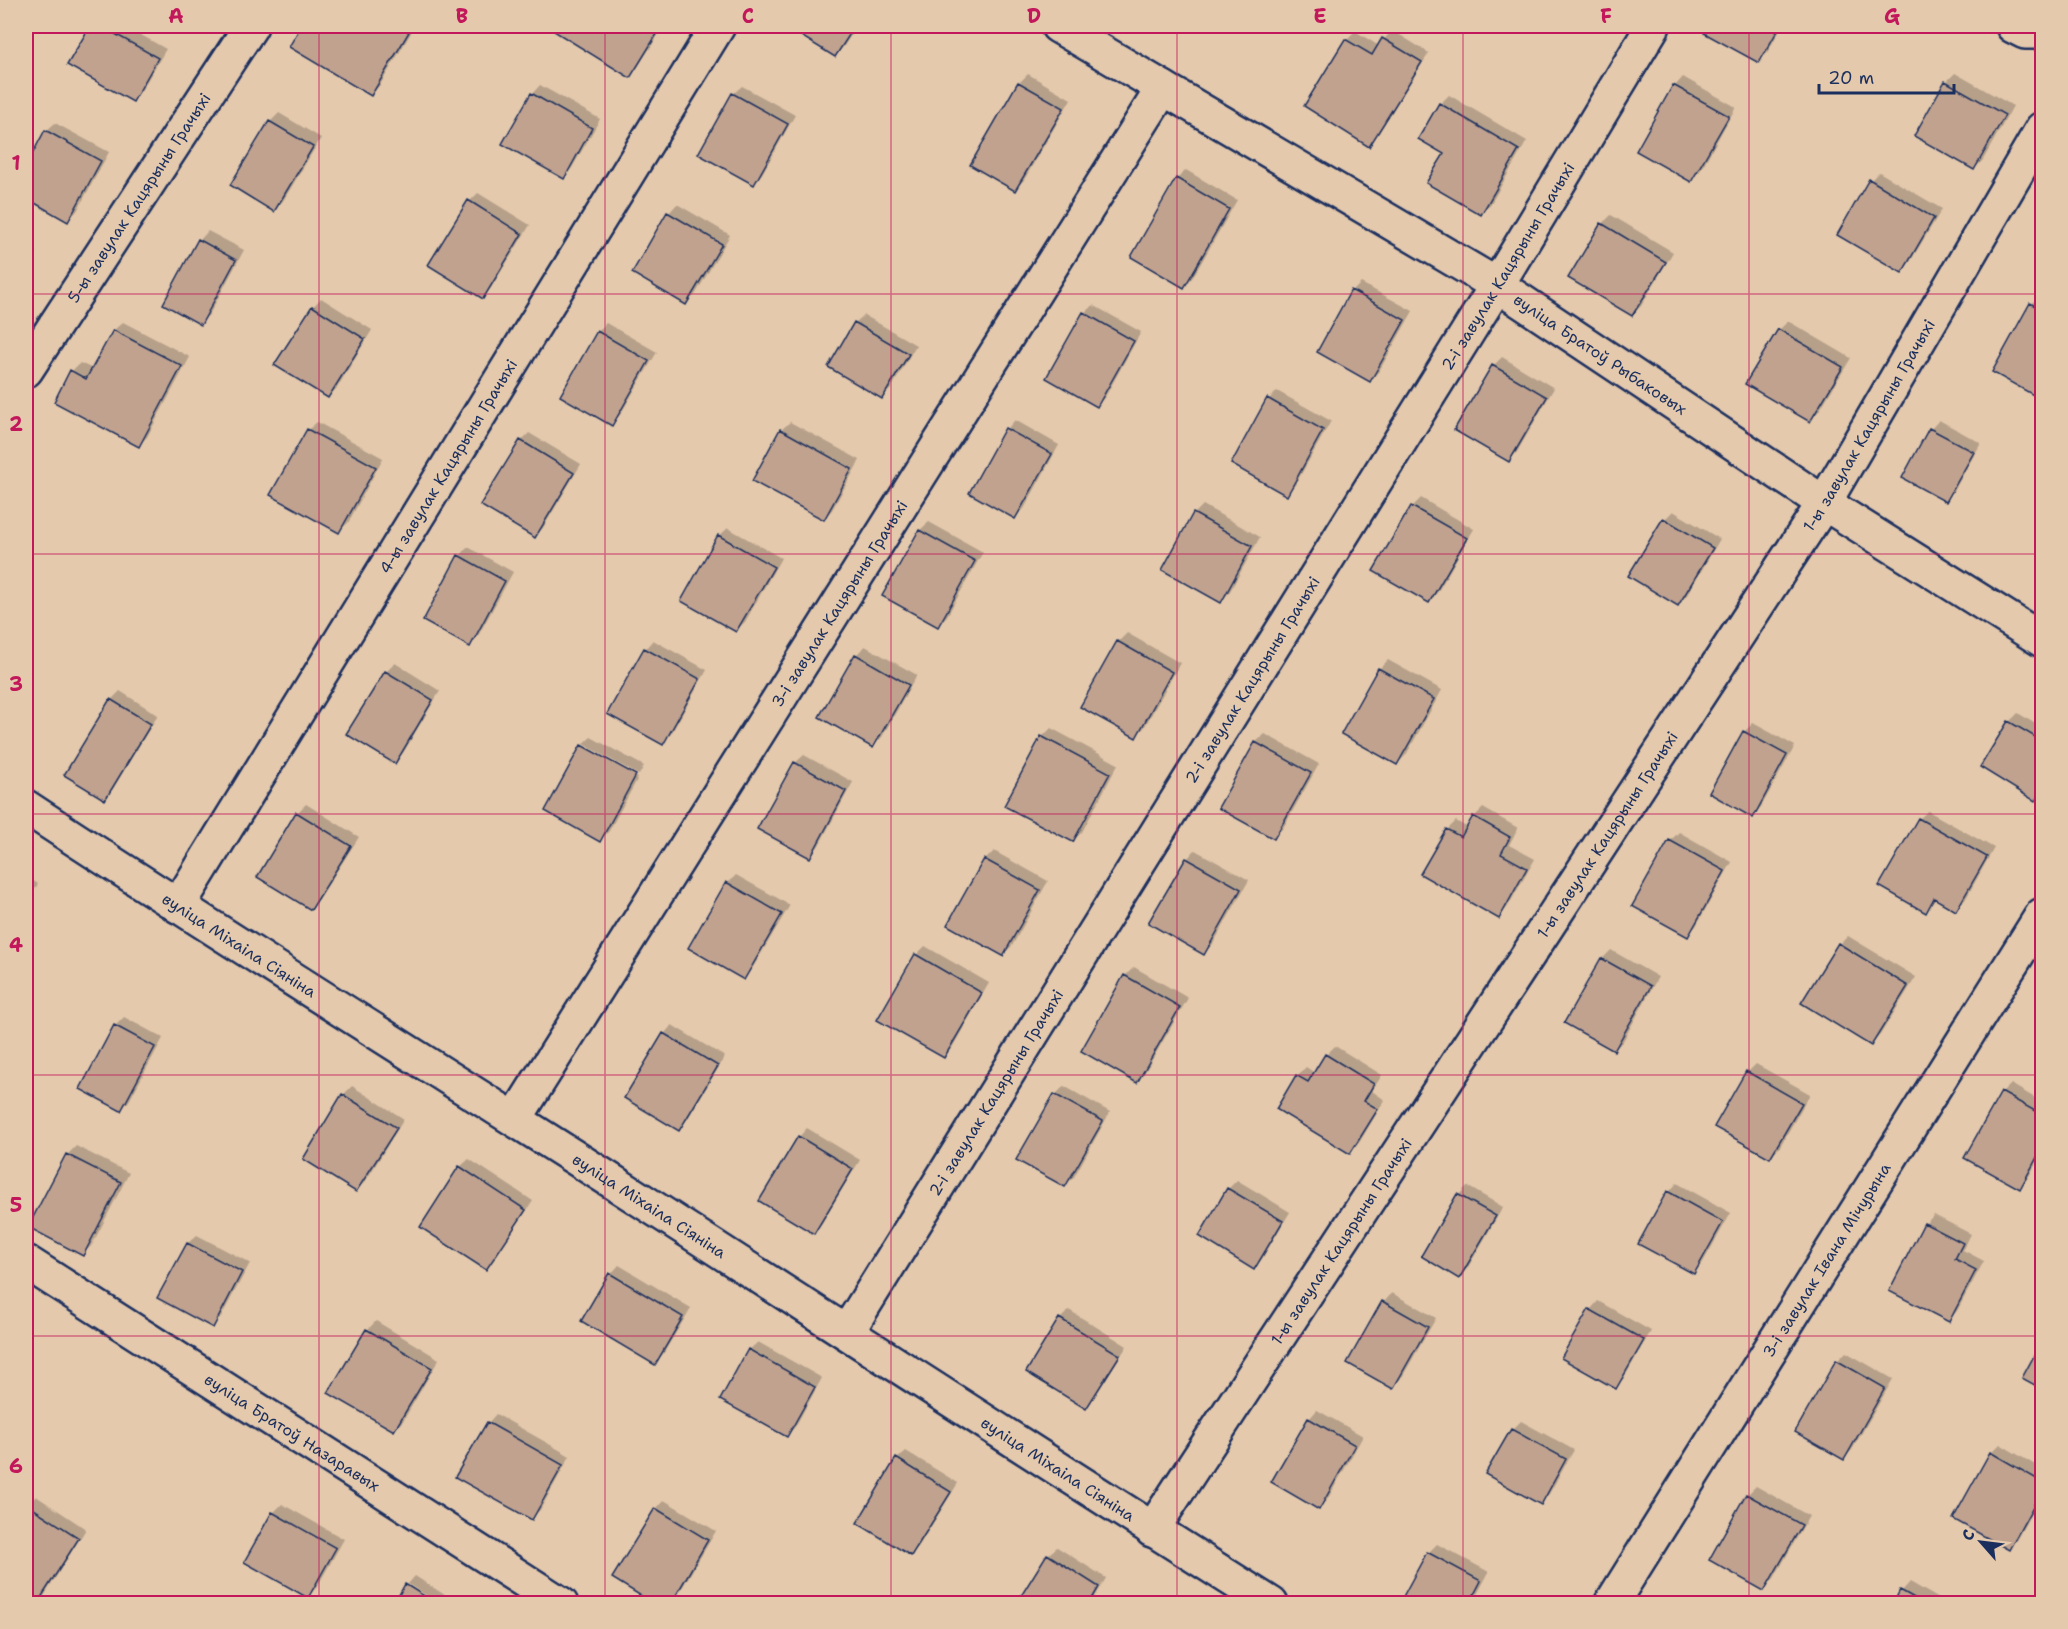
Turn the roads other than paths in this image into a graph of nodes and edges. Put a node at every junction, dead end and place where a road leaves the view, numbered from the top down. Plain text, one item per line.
1 (251, 26) edge
2 (718, 26) edge
3 (1058, 26) edge
4 (1653, 26) edge
5 (1163, 88) junction
6 (2043, 129) edge
7 (1497, 285) junction
8 (26, 370) edge
9 (1824, 503) junction
10 (2043, 640) edge
11 (26, 807) edge
12 (178, 906) junction
13 (2043, 915) edge
14 (515, 1119) junction
15 (26, 1262) edge
16 (847, 1332) junction
17 (1152, 1530) junction
18 (561, 1604) edge
19 (1271, 1604) edge
20 (1611, 1604) edge

1 - 8 street, 5-ы завулак Кацярыны Грачыхі
2 - 12 street, 4-ы завулак Кацярыны Грачыхі
3 - 5 street, вуліца Братоў Рыбаковых
4 - 7 street, 2-і завулак Кацярыны Грачыхі
5 - 7 street, вуліца Братоў Рыбаковых
5 - 14 street, 3-і завулак Кацярыны Грачыхі
6 - 9 street, 1-ы завулак Кацярыны Грачыхі
7 - 9 street, вуліца Братоў Рыбаковых
7 - 16 street, 2-і завулак Кацярыны Грачыхі
9 - 10 street, вуліца Братоў Рыбаковых
9 - 17 street, 1-ы завулак Кацярыны Грачыхі
11 - 12 street, вуліца Міхаіла Сіяніна
12 - 14 street, вуліца Міхаіла Сіяніна
13 - 20 street, 3-і завулак Івана Мічурына
14 - 16 street, вуліца Міхаіла Сіяніна
15 - 18 street, вуліца Братоў Назаравых
16 - 17 street, вуліца Міхаіла Сіяніна
17 - 19 street, вуліца Міхаіла Сіяніна

